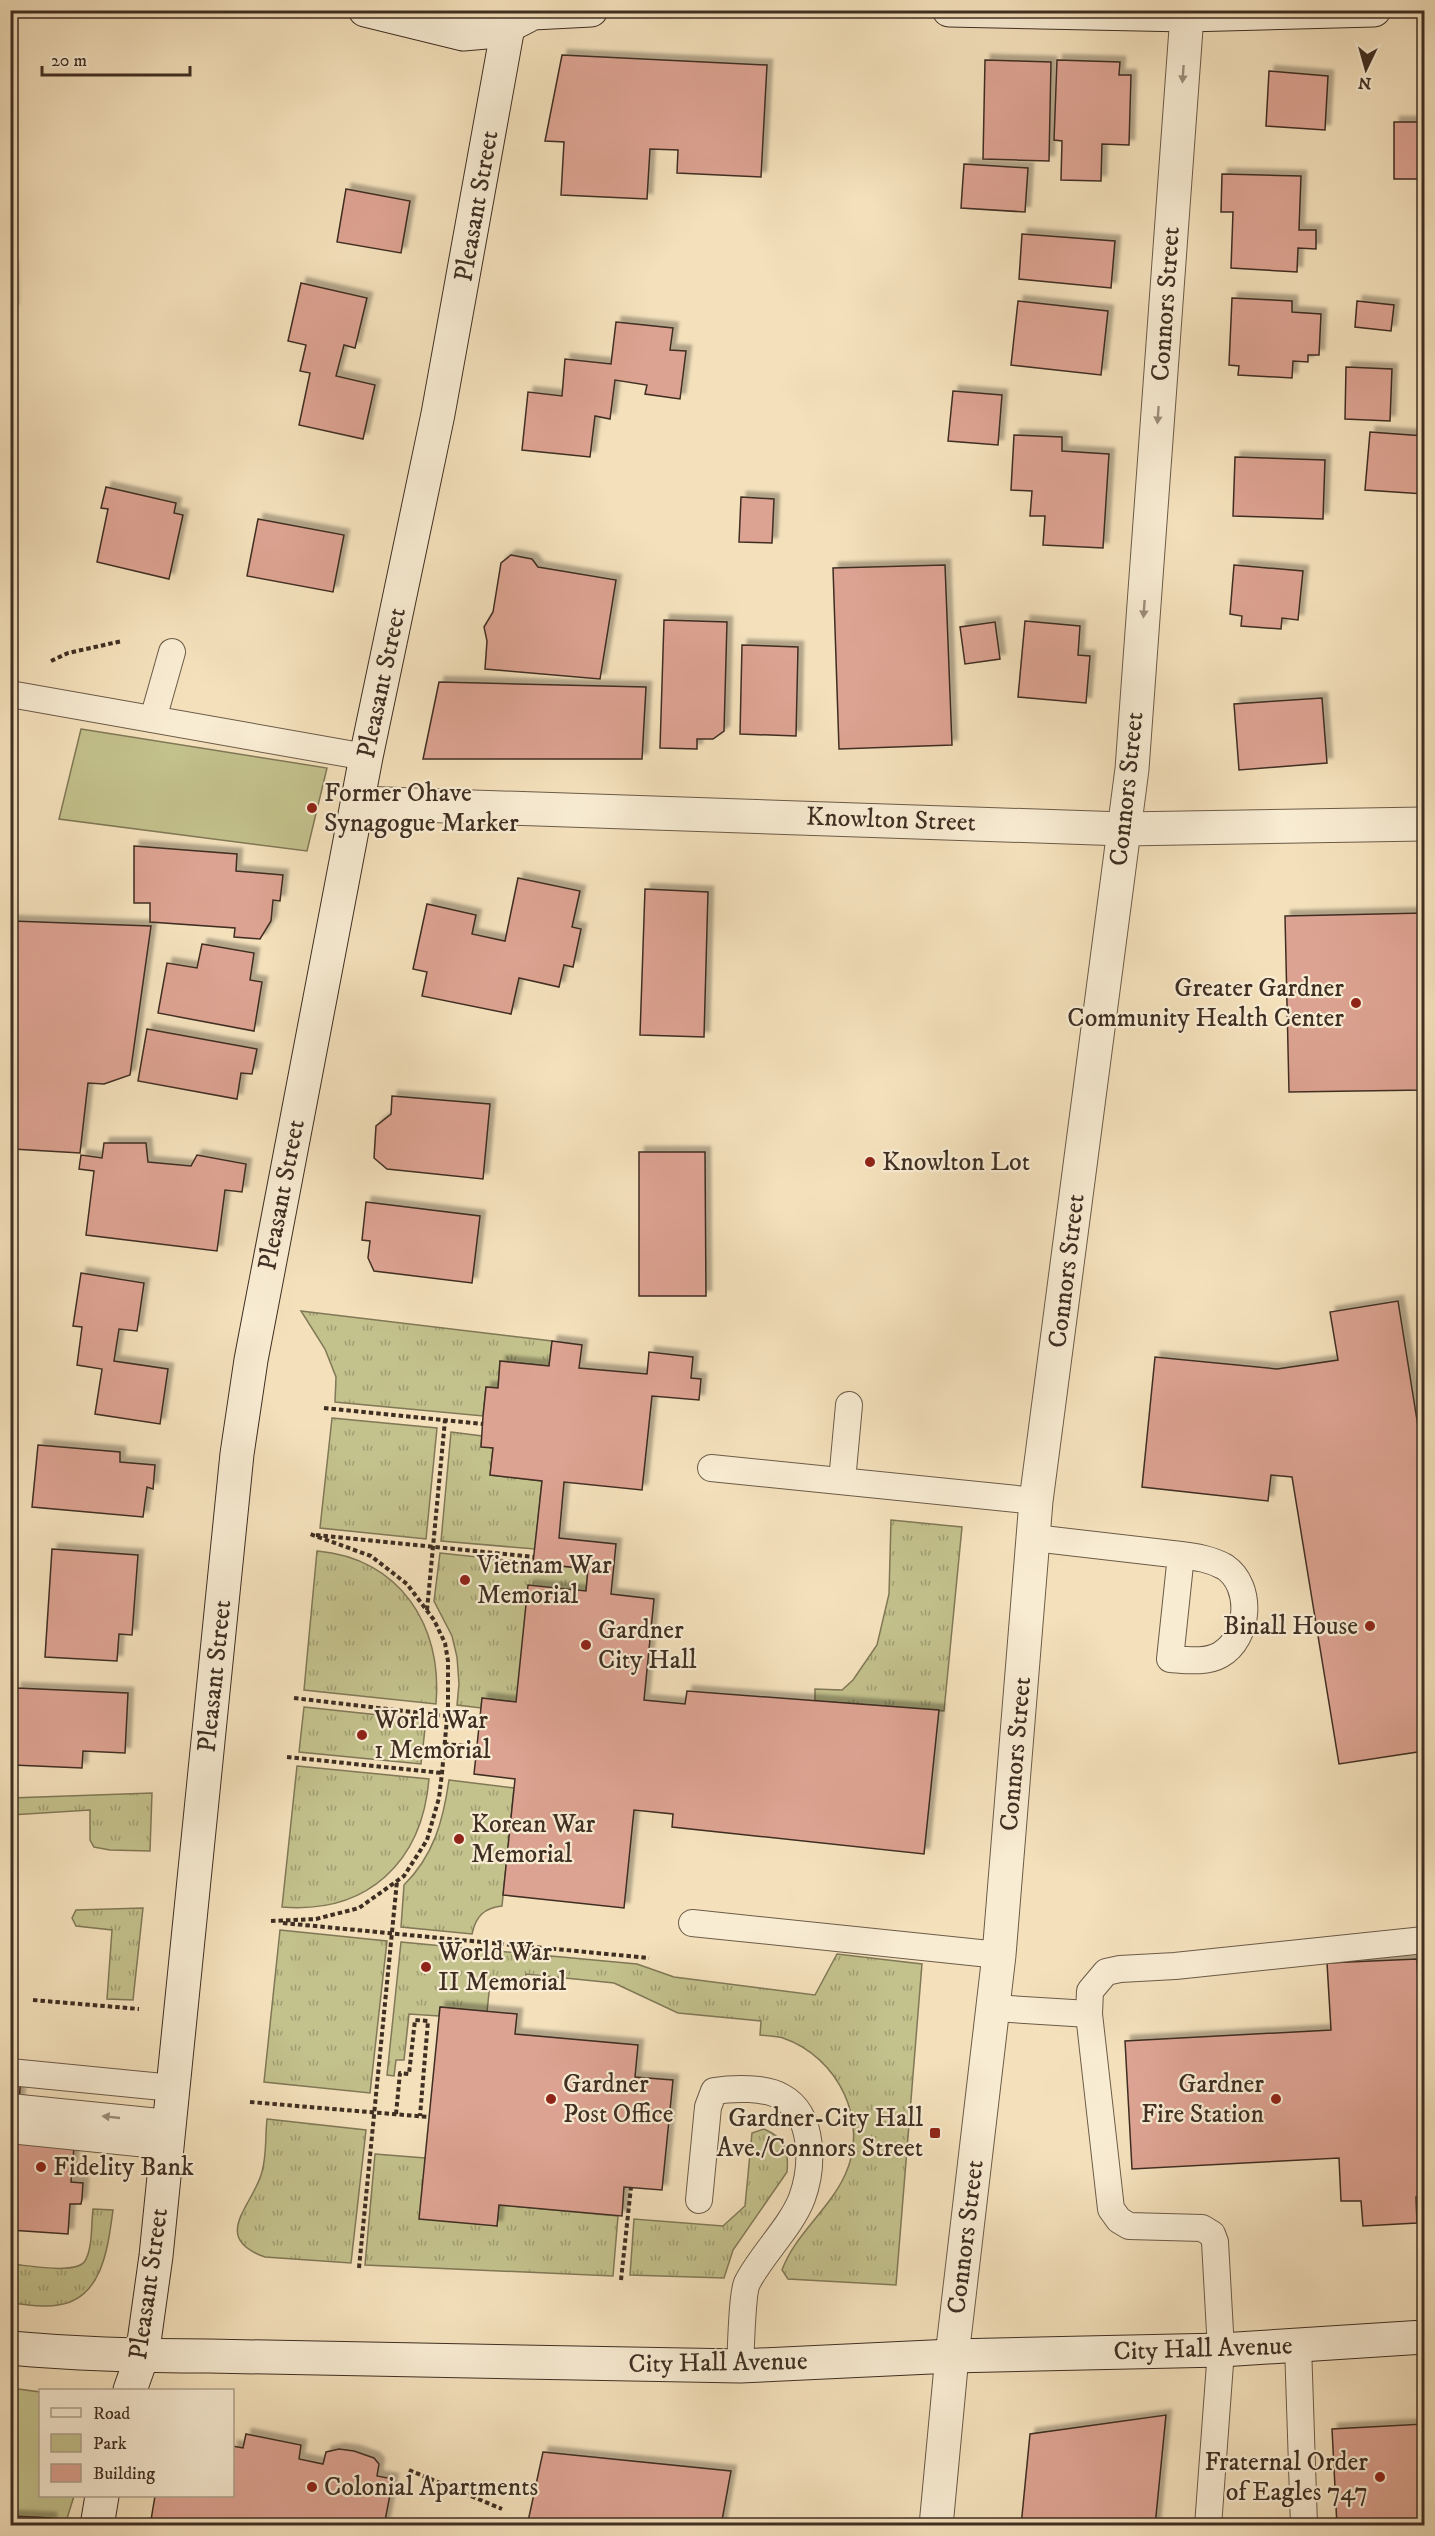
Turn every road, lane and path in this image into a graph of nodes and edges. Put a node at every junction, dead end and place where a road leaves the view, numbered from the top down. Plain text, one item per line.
1 (365, 10) edge
2 (591, 10) edge
3 (949, 10) edge
4 (1374, 10) edge
5 (1187, 15) junction
6 (511, 18) edge
7 (122, 641) dead end
8 (172, 652) dead end
9 (44, 664) dead end
10 (10, 694) edge
11 (153, 719) junction
12 (366, 757) junction
13 (358, 803) junction
14 (1425, 824) edge
15 (1124, 829) junction
16 (849, 1405) dead end
17 (324, 1408) dead end
18 (445, 1420) junction
19 (483, 1424) dead end
20 (711, 1467) dead end
21 (842, 1481) junction
22 (1036, 1501) junction
23 (1034, 1538) junction
24 (434, 1546) junction
25 (1181, 1555) dead end
26 (534, 1557) dead end
27 (427, 1610) junction
28 (294, 1698) dead end
29 (447, 1716) junction
30 (444, 1744) junction
31 (477, 1747) dead end
32 (287, 1757) dead end
33 (442, 1773) junction
34 (398, 1881) junction
35 (692, 1923) dead end
36 (393, 1934) junction
37 (1425, 1940) edge
38 (999, 1955) junction
39 (649, 1958) dead end
40 (33, 2000) dead end
41 (993, 2008) junction
42 (139, 2009) dead end
43 (1089, 2014) junction
44 (10, 2072) edge
45 (173, 2088) junction
46 (250, 2102) dead end
47 (10, 2107) edge
48 (375, 2113) junction
49 (396, 2114) junction
50 (420, 2116) junction
51 (429, 2117) dead end
52 (10, 2130) edge
53 (168, 2134) junction
54 (631, 2187) dead end
55 (699, 2200) dead end
56 (359, 2268) dead end
57 (621, 2280) dead end
58 (1425, 2337) edge
59 (1298, 2345) junction
60 (10, 2348) edge
61 (1221, 2350) junction
62 (142, 2356) junction
63 (952, 2356) junction
64 (740, 2366) junction
65 (131, 2389) edge
66 (409, 2470) dead end
67 (102, 2497) edge
68 (502, 2509) dead end
69 (97, 2526) edge
70 (936, 2526) edge
71 (1208, 2526) edge
72 (1304, 2526) edge

1 - 6 street
2 - 6 street
3 - 5 street
4 - 5 street
5 -> 15 street, Connors Street
6 - 12 street, Pleasant Street
7 - 9 path
8 - 11 lane
10 - 11 lane
11 - 12 lane
12 - 13 street, Pleasant Street
13 - 15 street, Knowlton Street
13 - 45 street, Pleasant Street
14 - 15 street, Knowlton Street
15 - 22 street, Connors Street
16 - 21 lane
17 - 18 path
18 - 19 path
18 - 24 path
20 - 21 lane
21 - 22 lane
22 - 23 street, Connors Street
23 - 25 lane
23 - 38 street, Connors Street
24 - 26 path
24 - 27 path
24 - 27 path
27 - 29 path
28 - 29 path
29 - 30 path
30 - 31 path
30 - 33 path
32 - 33 path
33 - 34 path
34 - 36 path
34 - 36 path
35 - 38 lane
36 - 39 path
36 - 48 path
37 - 43 lane
38 - 41 street, Connors Street
40 - 42 path
41 - 43 lane
41 - 63 street, Connors Street
43 - 61 lane
44 - 45 lane
45 - 53 street, Pleasant Street
46 - 48 path
53 -> 47 lane
48 - 49 path
48 - 56 path
49 - 50 path
49 - 50 path
50 - 51 path
52 - 53 lane
53 - 62 street, Pleasant Street
54 - 57 path
55 - 64 lane
58 - 59 street, City Hall Avenue
59 - 61 street, City Hall Avenue
59 - 72 lane
60 - 62 street, City Hall Avenue
61 - 63 street, City Hall Avenue
61 - 71 lane
62 - 64 street, City Hall Avenue
62 - 65 street, Pleasant Street
63 - 64 street, City Hall Avenue
63 - 70 street, Connors Street
66 - 68 path
67 - 69 street

